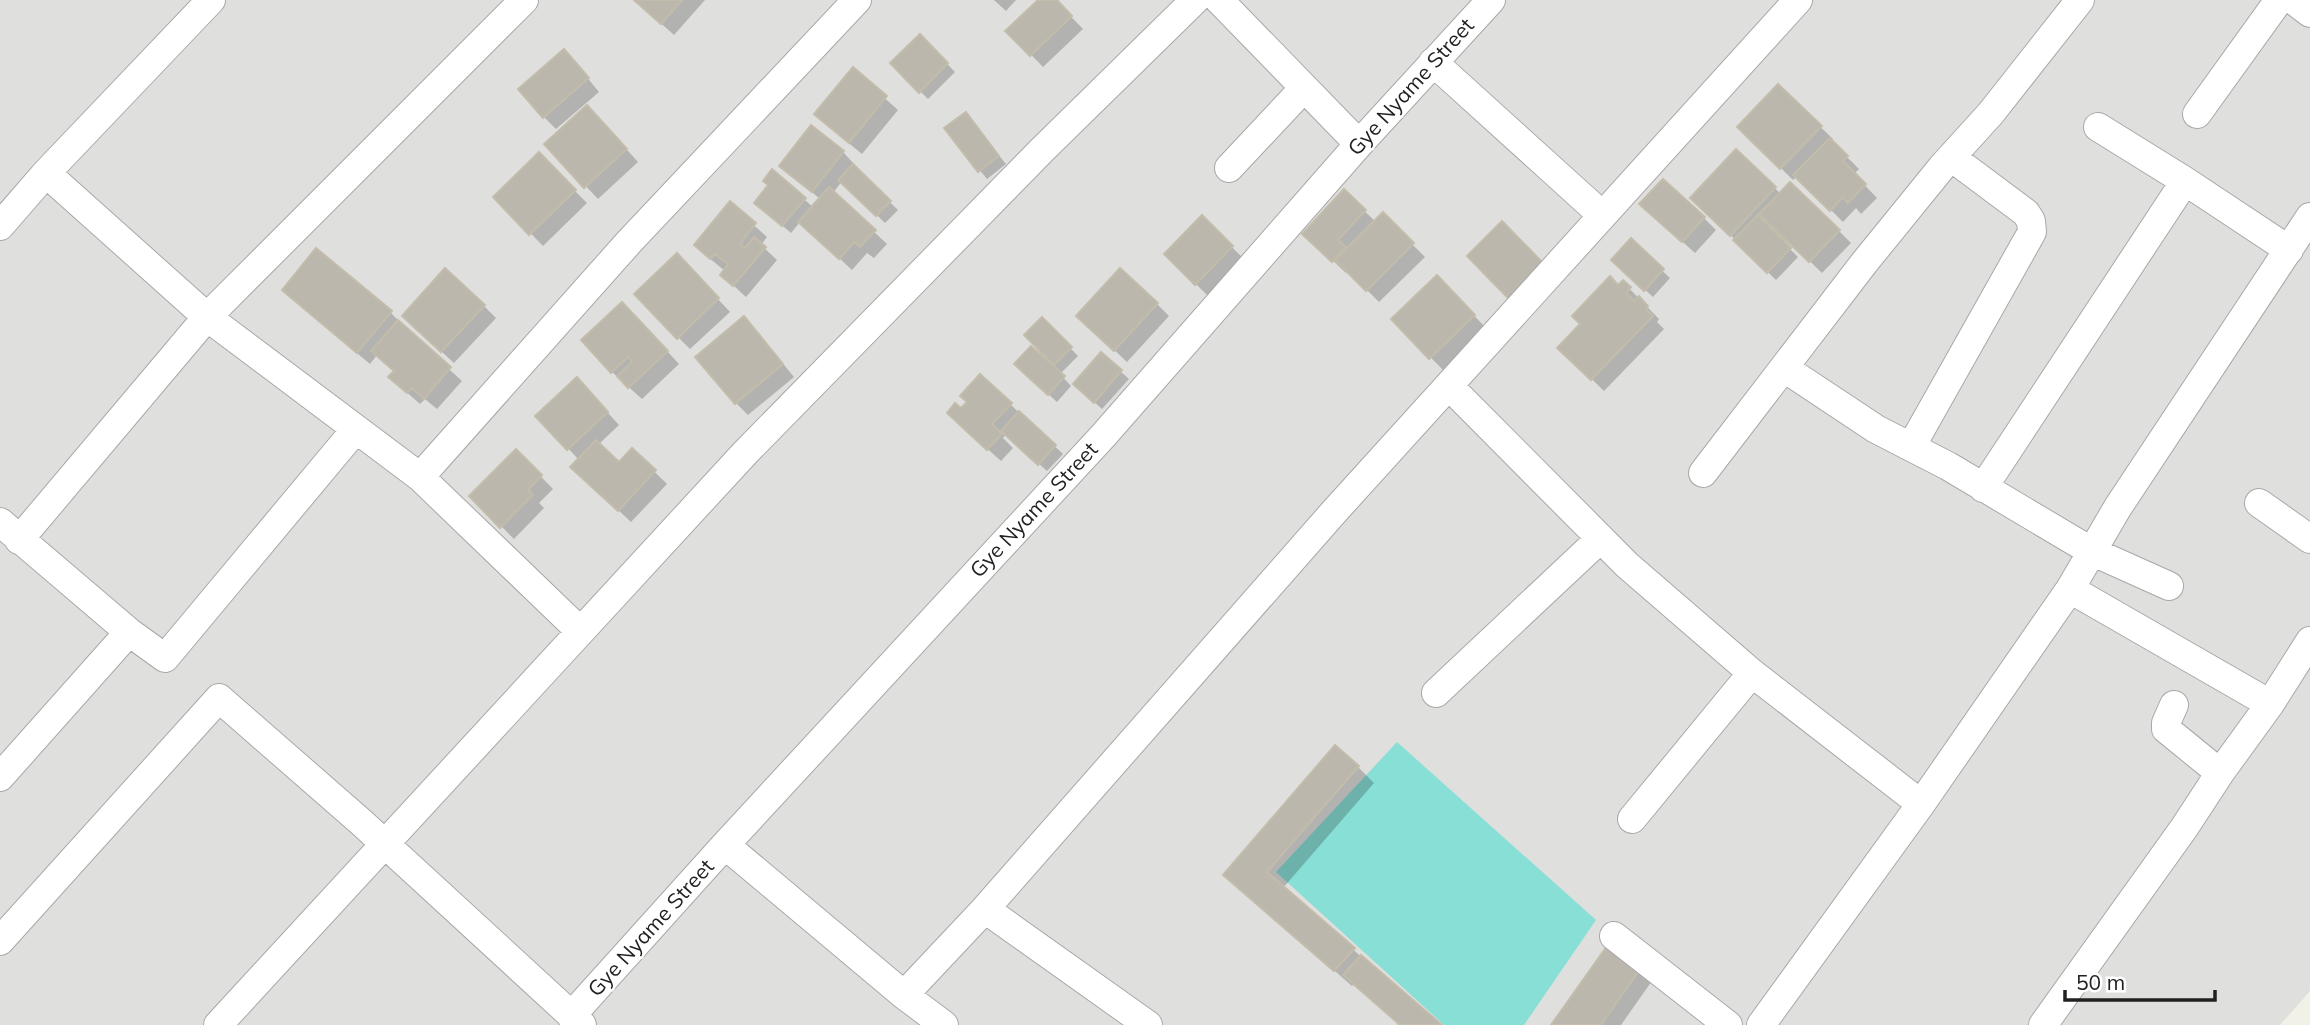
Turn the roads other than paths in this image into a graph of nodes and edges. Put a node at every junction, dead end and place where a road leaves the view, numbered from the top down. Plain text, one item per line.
1 (211, 0) edge
2 (524, 0) edge
3 (857, 0) edge
4 (1195, 0) edge
5 (1219, 0) edge
6 (1491, 0) edge
7 (1798, 0) edge
8 (2080, 0) edge
9 (2279, 0) edge
10 (2293, 0) edge
11 (2310, 13) edge
12 (1433, 62) junction
13 (1304, 88) junction
14 (2197, 114) dead end
15 (2098, 127) dead end
16 (1359, 144) junction
17 (1951, 157) junction
18 (1229, 168) dead end
19 (46, 173) junction
20 (2185, 181) junction
21 (1602, 215) junction
22 (2310, 217) edge
23 (0, 226) edge
24 (2289, 250) junction
25 (207, 317) junction
26 (1784, 368) junction
27 (1449, 386) junction
28 (356, 429) junction
29 (1911, 447) junction
30 (1703, 473) dead end
31 (420, 477) junction
32 (1983, 488) junction
33 (2259, 503) dead end
34 (10, 531) edge
35 (1600, 539) junction
36 (2310, 539) edge
37 (2091, 551) junction
38 (2169, 586) dead end
39 (2070, 589) junction
40 (579, 630) junction
41 (129, 632) junction
42 (2310, 641) edge
43 (1752, 673) junction
44 (1436, 693) dead end
45 (2270, 704) junction
46 (2174, 705) dead end
47 (2220, 773) junction
48 (0, 776) edge
49 (1921, 804) junction
50 (1632, 819) dead end
51 (384, 843) junction
52 (725, 845) junction
53 (985, 909) junction
54 (1614, 936) dead end
55 (0, 942) edge
56 (904, 995) junction
57 (577, 1020) edge
58 (218, 1025) edge
59 (944, 1025) edge
60 (1148, 1025) edge
61 (1728, 1025) edge
62 (1761, 1025) edge
63 (2043, 1025) edge

1 - 19 street
2 - 25 street
3 - 31 street
4 - 40 street
5 - 13 street
6 - 12 street, Gye Nyame Street
7 - 21 street
8 - 17 street
9 - 14 street
10 - 11 street
12 - 16 street, Gye Nyame Street
12 - 21 street
13 - 16 street
13 - 18 street
15 - 20 street
16 - 52 street, Gye Nyame Street
17 - 26 street
17 - 29 street
19 - 23 street
19 - 25 street
20 - 24 street
20 - 32 street
21 - 27 street
22 - 24 street
24 - 37 street
25 - 28 street
25 - 34 street
26 - 29 street
26 - 30 street
27 - 35 street
27 - 53 street
28 - 31 street
28 - 41 street
29 - 32 street
31 - 40 street
32 - 37 street
33 - 36 street
34 - 41 street
35 - 43 street
35 - 44 street
37 - 38 street
37 - 39 street
39 - 45 street
39 - 49 street
40 - 51 street
41 - 48 street
42 - 45 street
43 - 49 street
43 - 50 street
45 - 47 street
46 - 47 street
47 - 63 street
49 - 62 street
51 - 55 street
51 - 57 street
51 - 58 street
52 - 56 street
52 - 57 street, Gye Nyame Street
53 - 56 street
53 - 60 street
54 - 61 street
56 - 59 street

